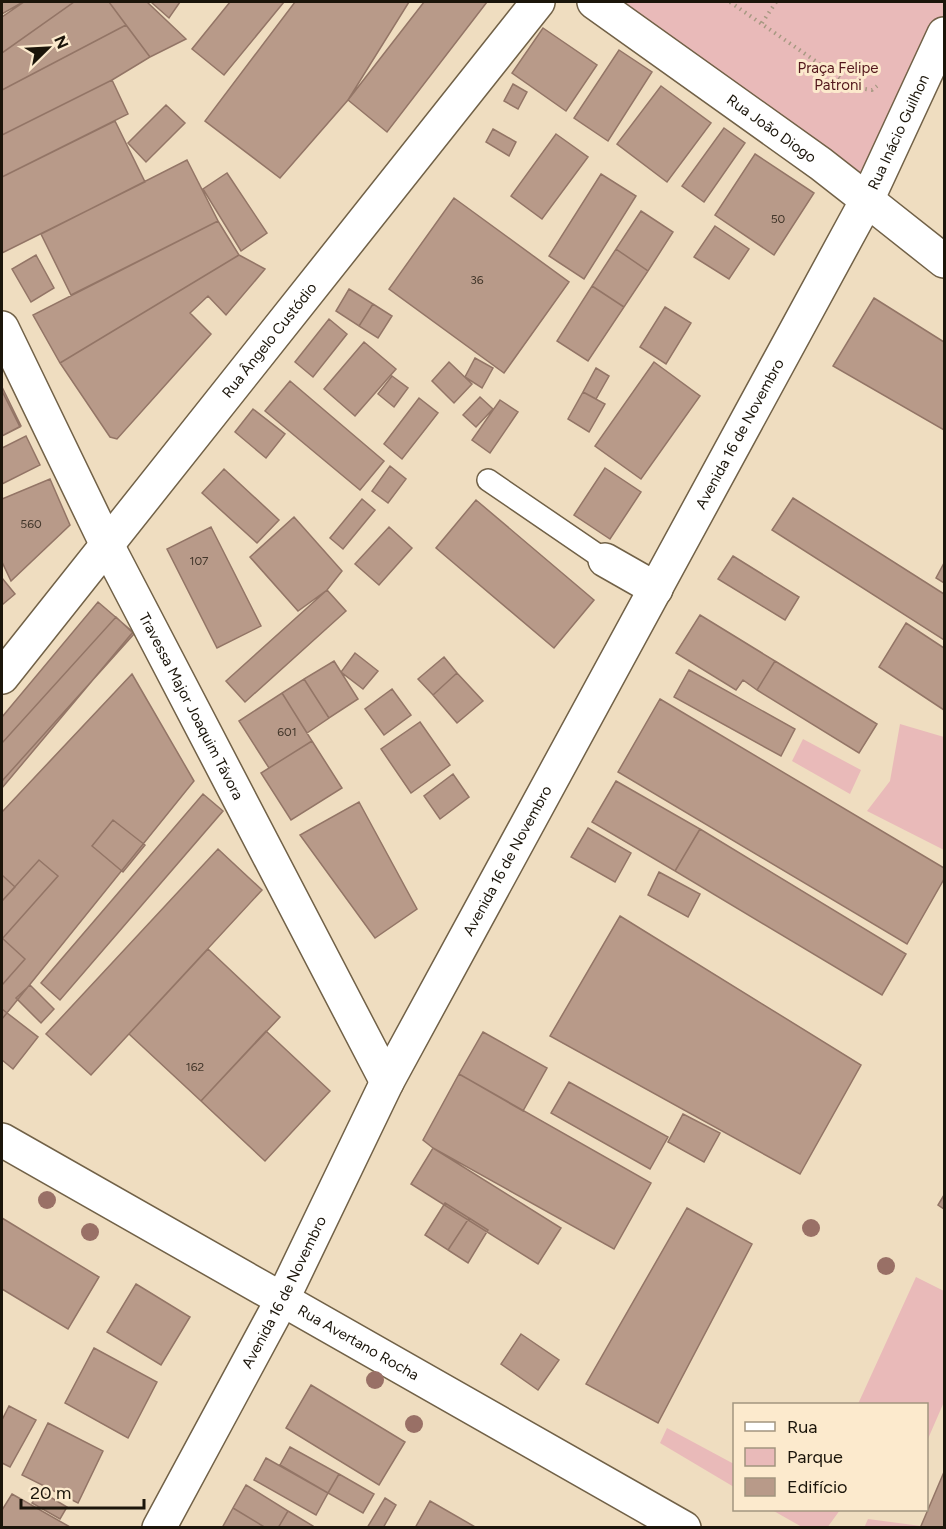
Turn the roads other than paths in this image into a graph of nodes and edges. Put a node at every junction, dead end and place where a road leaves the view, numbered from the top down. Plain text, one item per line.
1 (538, 2) edge
2 (594, 2) edge
3 (945, 34) edge
4 (867, 200) junction
5 (945, 261) edge
6 (2, 328) edge
7 (488, 480) dead end
8 (106, 543) junction
9 (605, 560) joint
10 (656, 589) junction
11 (2, 677) edge
12 (387, 1082) junction
13 (2, 1140) edge
14 (282, 1300) junction
15 (159, 1527) edge
16 (684, 1527) edge

1 - 8 street, Rua Ângelo Custódio
2 - 4 street, Rua João Diogo
3 - 4 street, Rua Inácio Guilhon
4 - 5 street, Rua João Diogo
4 - 10 street, Avenida 16 de Novembro
6 - 8 street, Travessa Major Joaquim Távora
7 - 9 lane
8 - 11 street, Rua Ângelo Custódio
8 - 12 street, Travessa Major Joaquim Távora
9 - 10 street
10 - 12 street, Avenida 16 de Novembro
12 - 14 street, Avenida 16 de Novembro
13 - 14 street, Rua Avertano Rocha
14 - 15 street, Avenida 16 de Novembro
14 - 16 street, Rua Avertano Rocha

